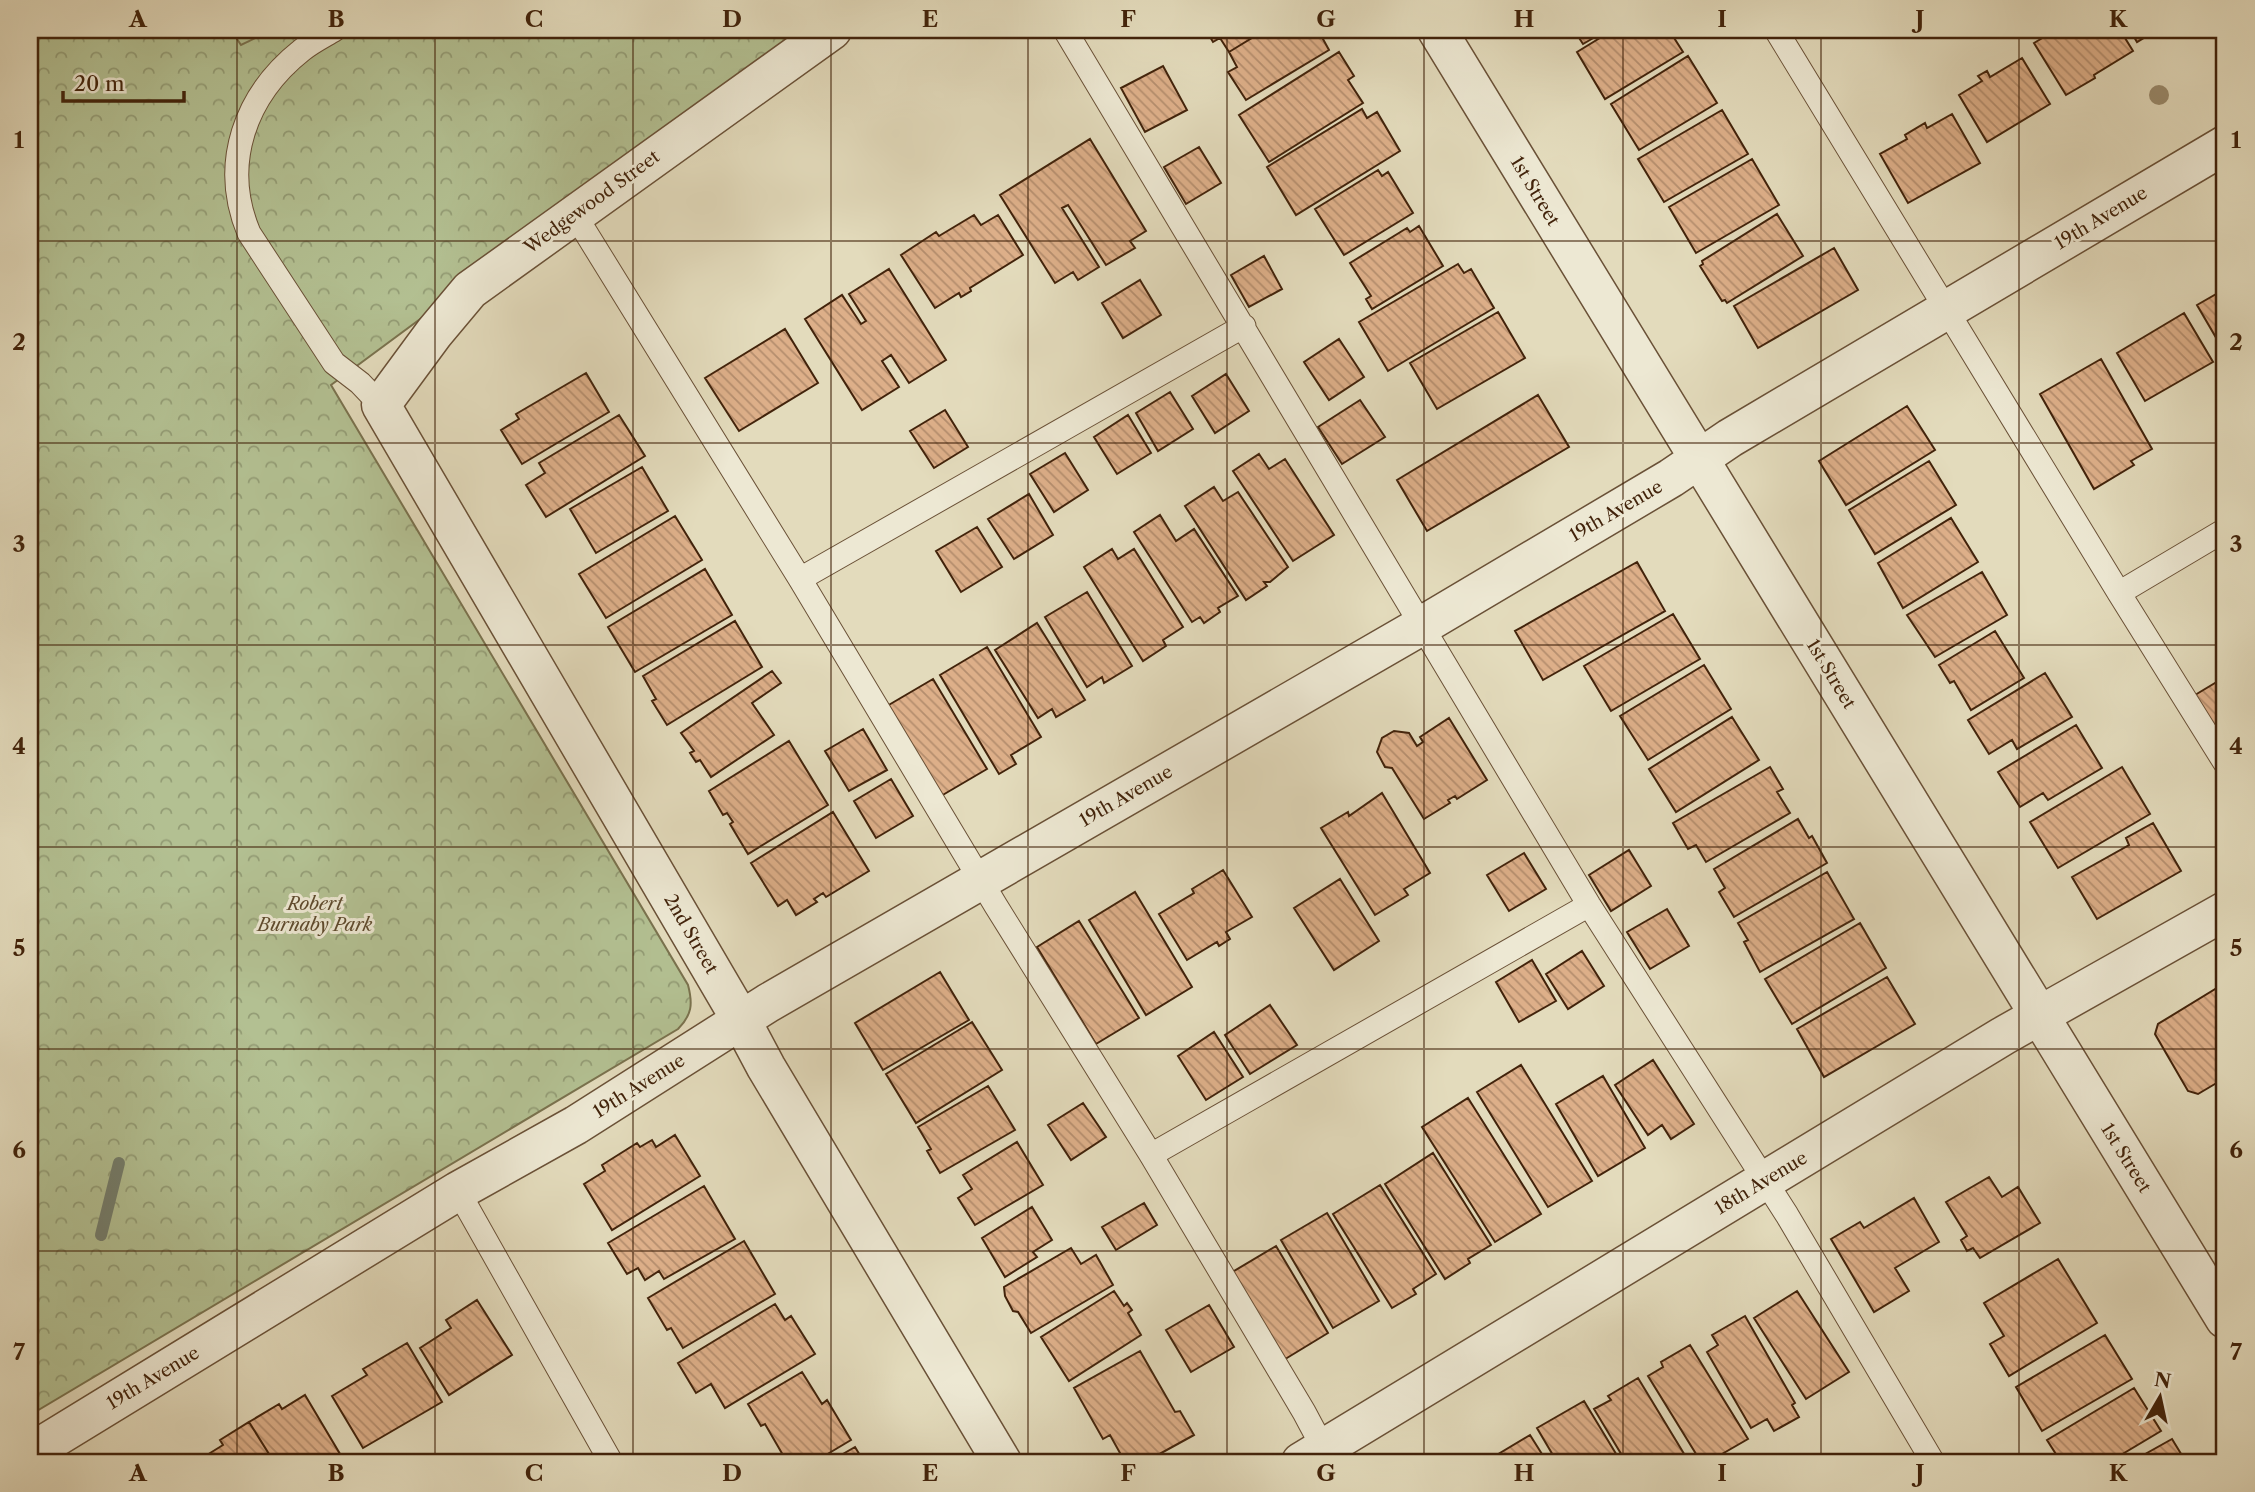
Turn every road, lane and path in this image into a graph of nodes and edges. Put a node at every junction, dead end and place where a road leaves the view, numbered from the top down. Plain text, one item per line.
1 (334, 30) edge
2 (832, 30) edge
3 (1065, 30) edge
4 (1437, 30) edge
5 (1776, 30) edge
6 (2225, 145) edge
7 (575, 215) junction
8 (1948, 309) junction
9 (1244, 326) junction
10 (382, 405) junction
11 (1700, 459) junction
12 (2225, 530) edge
13 (800, 579) junction
14 (2119, 593) junction
15 (1423, 625) junction
16 (2225, 763) edge
17 (981, 880) junction
18 (1589, 905) junction
19 (2225, 911) edge
20 (2039, 1016) junction
21 (741, 1020) junction
22 (1151, 1155) junction
23 (1764, 1181) junction
24 (458, 1191) junction
25 (2225, 1319) edge
26 (30, 1452) edge
27 (1318, 1458) edge
28 (611, 1462) edge
29 (1002, 1462) edge
30 (1933, 1462) edge

1 - 10 lane
2 - 7 street, Wedgewood Street
3 - 9 lane
4 - 11 street, 1st Street
5 - 8 lane
6 - 8 street, 19th Avenue
7 - 10 street, Wedgewood Street
7 - 13 lane
8 - 11 street, 19th Avenue
8 - 14 lane
9 - 13 lane
9 - 15 lane
10 - 21 street, 2nd Street
11 - 15 street, 19th Avenue
11 - 20 street, 1st Street
12 - 14 lane
13 - 17 lane
14 - 16 lane
15 - 17 street, 19th Avenue
15 - 18 lane
17 - 21 street, 19th Avenue
17 - 22 lane
18 - 22 lane
18 - 23 lane
19 - 20 street, 18th Avenue
20 - 23 street, 18th Avenue
20 - 25 street, 1st Street
21 - 24 street, 19th Avenue
21 - 29 street, 2nd Street
22 - 27 lane
23 - 27 street, 18th Avenue
23 - 30 lane
24 - 26 street, 19th Avenue
24 - 28 lane

